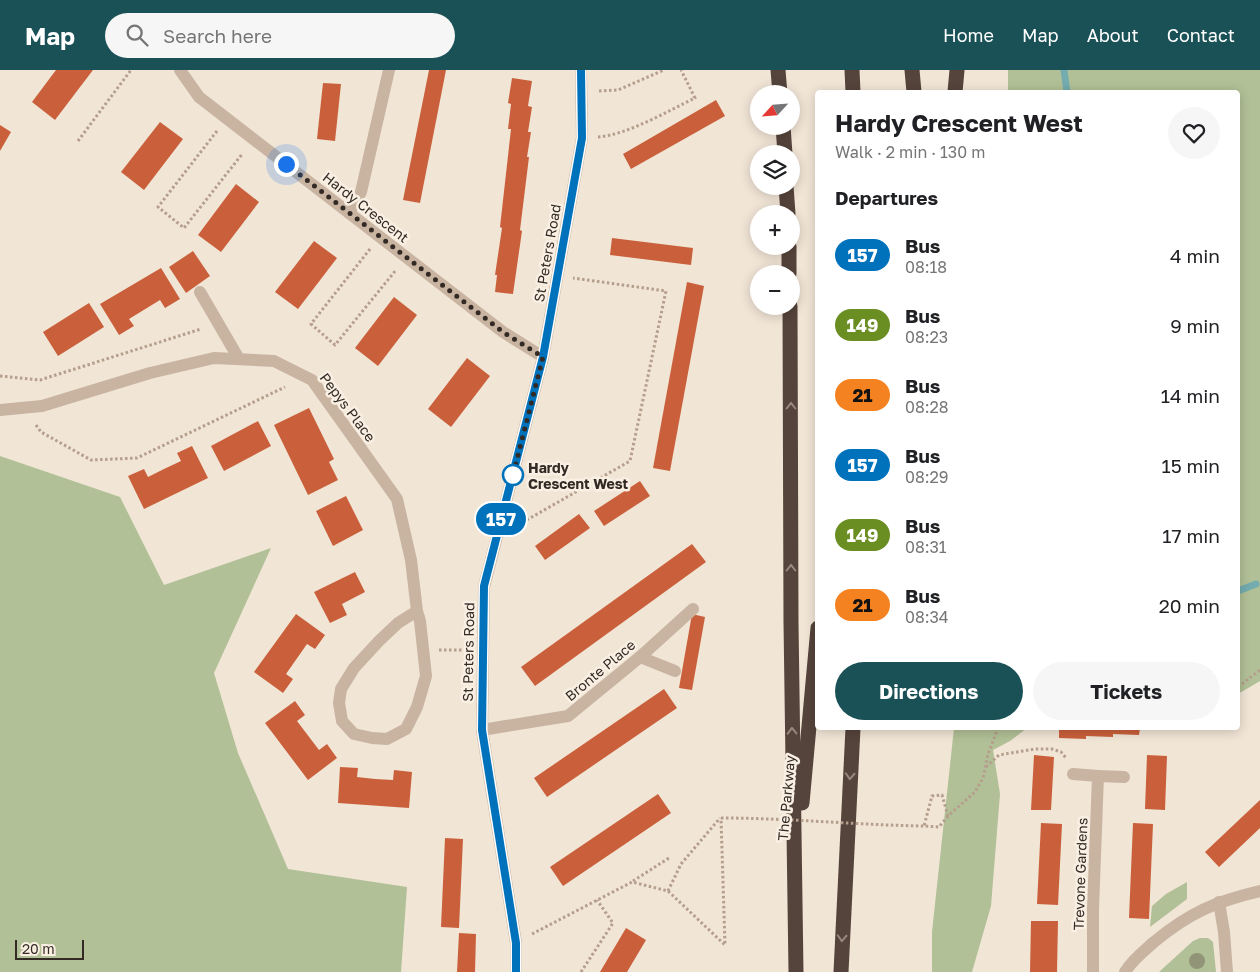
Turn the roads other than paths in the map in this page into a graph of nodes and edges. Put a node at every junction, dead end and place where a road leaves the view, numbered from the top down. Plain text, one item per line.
1 (180, 70) edge
2 (389, 70) edge
3 (581, 70) edge
4 (778, 70) edge
5 (852, 70) edge
6 (912, 70) edge
7 (957, 70) edge
8 (779, 85) edge
9 (853, 90) edge
10 (914, 90) edge
11 (955, 90) edge
12 (349, 213) junction
13 (200, 292) dead end
14 (790, 315) edge
15 (543, 357) junction
16 (239, 359) junction
17 (0, 410) edge
18 (693, 609) dead end
19 (417, 611) junction
20 (640, 657) junction
21 (815, 662) edge
22 (675, 671) dead end
23 (482, 730) junction
24 (853, 730) edge
25 (1073, 774) road end
26 (1098, 776) junction
27 (1124, 777) dead end
28 (1260, 891) edge
29 (1219, 902) junction
30 (516, 972) edge
31 (796, 972) edge
32 (841, 972) edge
33 (1093, 972) edge
34 (1125, 972) edge
35 (1227, 972) edge

1 - 12 street, Hardy Crescent
2 - 12 street
3 - 15 street, St Peters Road
4 - 8 highway
5 - 9 highway
6 - 10 highway
7 - 11 highway
12 - 15 street, Hardy Crescent
13 - 16 street
31 -> 14 highway
15 - 23 street, St Peters Road
16 - 17 street, Pepys Place
16 - 19 street, Pepys Place
18 - 20 street, Bronte Place
19 - 19 street, Pepys Place
20 - 22 street
20 - 23 street, Bronte Place
21 - 31 highway, The Parkway
23 - 30 street, St Peters Road
24 -> 32 highway
25 - 26 street
26 - 27 street
26 - 33 street, Trevone Gardens
28 - 29 street
29 - 34 street
29 - 35 street

